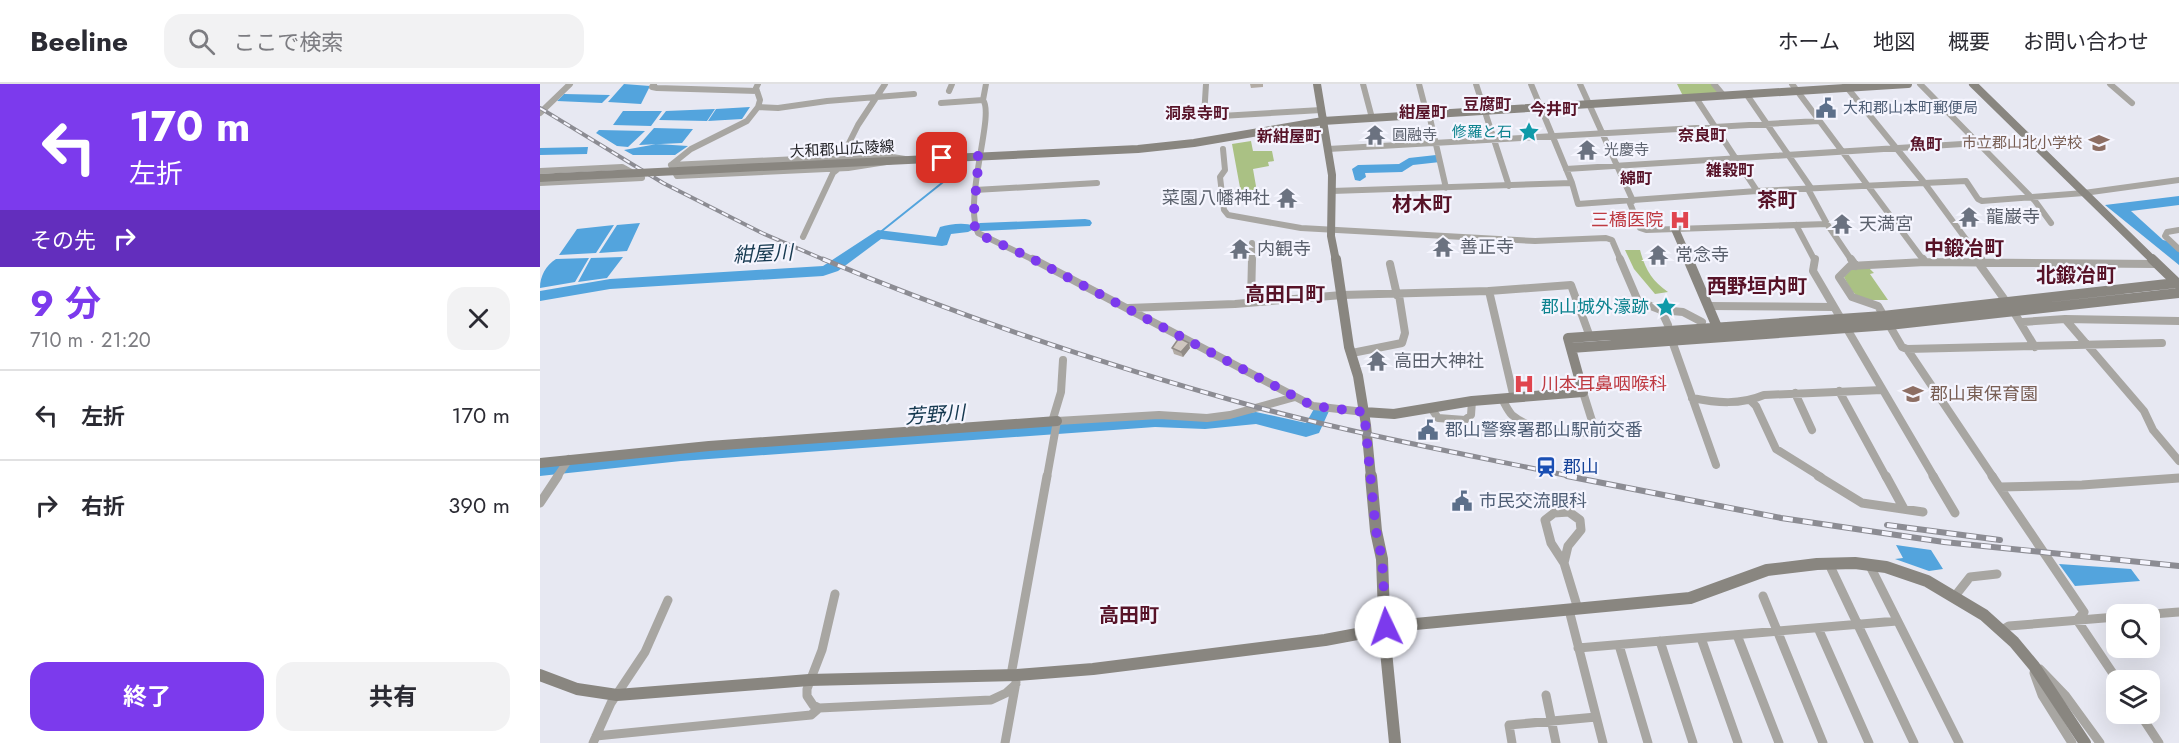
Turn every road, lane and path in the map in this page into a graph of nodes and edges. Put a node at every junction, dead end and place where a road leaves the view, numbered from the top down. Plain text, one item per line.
1 (570, 84) edge
2 (655, 84) edge
3 (885, 84) edge
4 (952, 84) edge
5 (986, 84) edge
6 (1206, 84) edge
7 (1317, 84) edge
8 (1363, 84) edge
9 (1421, 84) edge
10 (1476, 84) edge
11 (1531, 84) edge
12 (1580, 84) edge
13 (1714, 84) edge
14 (1792, 84) edge
15 (1902, 84) edge
16 (1908, 84) edge
17 (1920, 84) edge
18 (1973, 84) edge
19 (2110, 84) edge
20 (1845, 86) edge
21 (757, 87) edge
22 (949, 91) dead end
23 (1798, 91) junction
24 (914, 94) dead end
25 (1747, 95) junction
26 (1724, 96) junction
27 (878, 97) junction
28 (1696, 98) junction
29 (983, 100) junction
30 (941, 103) dead end
31 (2132, 103) dead end
32 (1589, 104) junction
33 (758, 107) junction
34 (1540, 107) junction
35 (1322, 110) junction
36 (1485, 110) junction
37 (540, 113) edge
38 (1429, 114) junction
39 (1372, 118) junction
40 (1323, 121) junction
41 (1819, 121) junction
42 (1768, 124) junction
43 (1716, 127) junction
44 (853, 134) junction
45 (1602, 134) junction
46 (1554, 137) junction
47 (1495, 140) junction
48 (1436, 142) junction
49 (1978, 143) junction
50 (1222, 145) junction
51 (1328, 149) junction
52 (1897, 149) junction
53 (848, 152) dead end
54 (1843, 153) junction
55 (979, 156) junction
56 (1790, 156) junction
57 (842, 157) junction
58 (905, 159) junction
59 (1736, 159) junction
60 (671, 165) junction
61 (1617, 167) junction
62 (1566, 169) junction
63 (540, 171) edge
64 (839, 171) junction
65 (540, 178) edge
66 (2179, 180) edge
67 (1923, 181) junction
68 (540, 183) edge
69 (1097, 183) dead end
70 (1572, 183) junction
71 (1866, 185) junction
72 (1509, 186) junction
73 (1446, 188) junction
74 (1809, 188) junction
75 (975, 190) junction
76 (1332, 191) junction
77 (1757, 191) junction
78 (2084, 193) junction
79 (2030, 198) junction
80 (1631, 201) junction
81 (2051, 223) dead end
82 (1827, 224) junction
83 (1796, 225) junction
84 (1331, 229) junction
85 (1675, 229) junction
86 (2179, 230) edge
87 (803, 237) dead end
88 (1252, 243) dead end
89 (2179, 249) edge
90 (1980, 261) junction
91 (1925, 262) junction
92 (1390, 264) dead end
93 (2156, 264) junction
94 (1856, 266) junction
95 (2178, 286) edge
96 (1489, 291) junction
97 (1342, 295) junction
98 (1398, 295) junction
99 (1251, 301) junction
100 (2006, 302) junction
101 (1709, 306) junction
102 (1834, 307) junction
103 (1126, 308) junction
104 (1661, 310) junction
105 (2014, 311) junction
106 (2065, 319) junction
107 (1886, 321) junction
108 (2179, 321) edge
109 (1702, 322) dead end
110 (2023, 322) junction
111 (1844, 324) junction
112 (1669, 332) junction
113 (1720, 333) junction
114 (1590, 337) junction
115 (1569, 343) junction
116 (2162, 343) dead end
117 (2087, 346) junction
118 (2035, 347) junction
119 (1907, 349) junction
120 (1352, 353) junction
121 (1063, 360) dead end
122 (1882, 390) junction
123 (1583, 392) junction
124 (1839, 392) junction
125 (1795, 393) junction
126 (1295, 397) junction
127 (1514, 398) junction
128 (1692, 398) junction
129 (1502, 399) junction
130 (1472, 401) junction
131 (1751, 401) junction
132 (1431, 408) junction
133 (1364, 412) junction
134 (1055, 425) junction
135 (1812, 430) dead end
136 (569, 459) junction
137 (2179, 461) edge
138 (540, 463) edge
139 (1716, 465) dead end
140 (2179, 478) edge
141 (2000, 487) junction
142 (540, 503) edge
143 (1904, 509) junction
144 (1923, 512) dead end
145 (1955, 513) dead end
146 (1564, 563) junction
147 (1829, 564) junction
148 (1869, 564) junction
149 (1997, 574) dead end
150 (834, 594) dead end
151 (1763, 596) dead end
152 (1955, 596) junction
153 (668, 600) dead end
154 (1573, 609) junction
155 (2179, 612) edge
156 (2160, 613) edge
157 (2106, 618) edge
158 (2077, 620) junction
159 (1897, 621) junction
160 (1858, 624) junction
161 (1386, 627) junction
162 (1818, 628) junction
163 (2002, 630) junction
164 (1777, 631) junction
165 (1737, 635) junction
166 (1701, 638) junction
167 (1660, 641) junction
168 (1619, 645) junction
169 (1578, 648) junction
170 (2032, 662) junction
171 (2111, 670) edge
172 (540, 675) edge
173 (1015, 678) junction
174 (809, 680) junction
175 (617, 695) junction
176 (1546, 695) dead end
177 (819, 708) junction
178 (1596, 717) junction
179 (1551, 721) junction
180 (2147, 724) edge
181 (594, 740) edge
182 (1005, 743) edge
183 (1395, 743) edge
184 (1512, 743) edge
185 (1556, 743) edge
186 (1603, 743) edge
187 (1648, 743) edge
188 (1693, 743) edge
189 (1738, 743) edge
190 (1779, 743) edge
191 (1824, 743) edge
192 (1869, 743) edge
193 (1914, 743) edge
194 (1959, 743) edge
195 (2072, 743) edge
196 (2085, 743) edge
197 (2100, 743) edge
198 (2159, 743) edge

1 - 37 street
2 - 21 street
3 - 27 street
4 - 22 street
5 - 29 street
6 - 35 street
7 - 35 street
8 - 39 street
9 - 38 street
10 - 36 street
11 - 34 street
12 - 32 street
13 - 26 street
14 - 23 street
15 - 16 street, 大和郡山広陵線
15 - 20 street, 大和郡山広陵線
17 - 49 street
18 - 78 street
19 - 31 street
20 - 23 street, 大和郡山広陵線
20 - 52 street
21 - 33 street
23 - 25 street, 大和郡山広陵線
23 - 41 street
24 - 27 street
25 - 26 street, 大和郡山広陵線
25 - 42 street
26 - 28 street, 大和郡山広陵線
27 - 33 street
27 - 44 street
28 - 32 street, 大和郡山広陵線
28 - 43 street
29 - 30 street
29 - 55 street
32 - 34 street, 大和郡山広陵線
32 - 45 street
33 - 60 street
34 - 36 street, 大和郡山広陵線
34 - 46 street
35 - 40 street
36 - 38 street, 大和郡山広陵線
36 - 47 street
38 - 39 street, 大和郡山広陵線
38 - 48 street
39 - 40 street, 大和郡山広陵線
40 - 50 street, 大和郡山広陵線
40 - 51 street
41 - 42 street
41 - 54 street
42 - 43 street
42 - 56 street
43 - 45 street
43 - 59 street
44 - 53 street
44 - 57 street
45 - 46 street
45 - 61 street
46 - 47 street
46 - 62 street
47 - 48 street
47 - 72 street
48 - 51 street
48 - 73 street
49 - 52 street
49 - 79 street
50 - 55 street, 大和郡山広陵線
50 - 84 street
51 - 76 street
52 - 54 street
52 - 67 street
54 - 56 street
54 - 71 street
55 - 58 street, 大和郡山広陵線
55 - 75 street
56 - 59 street
56 - 74 street
57 - 58 street
57 - 60 street
58 - 64 street
58 - 65 street, 大和郡山広陵線, bridge
59 - 61 street
59 - 77 street
60 - 64 street
61 - 62 street
61 - 80 street
62 - 70 street
63 - 68 street
64 - 87 street
66 - 78 street
67 - 71 street
67 - 79 street
67 - 90 street
69 - 75 street
70 - 72 street
70 - 80 street
71 - 74 street
71 - 91 street
72 - 73 street
73 - 76 street
74 - 77 street
74 - 82 street
75 - 103 street
76 - 84 street
77 - 80 street
78 - 79 street
78 - 93 street
79 - 81 street
80 - 85 street
82 - 83 street
82 - 94 street
83 - 85 street
83 - 102 street
84 - 97 street
84 - 104 street
85 - 101 street
86 - 89 street
88 - 99 street
90 - 91 street
90 - 93 street
90 - 100 street
91 - 94 street
92 - 98 street
93 - 95 street
94 - 107 street
95 - 100 street
95 - 105 street
96 - 98 street
96 - 114 street
96 - 127 street
97 - 98 street
97 - 99 street
97 - 120 street
98 - 120 street
99 - 103 street
100 - 105 street
100 - 107 street
101 - 102 street
101 - 113 street
102 - 111 street
103 - 126 street
104 - 109 street
104 - 112 street
105 - 107 street
105 - 110 street
106 - 108 street
106 - 110 street
106 - 117 street
107 - 111 street
107 - 119 street
110 - 118 street
111 - 113 street
111 - 122 street
112 - 113 street
112 - 114 street
112 - 115 street
112 - 128 street
114 - 115 street
115 - 123 street
116 - 117 street
117 - 118 street
117 - 137 street
118 - 119 street
119 - 141 street
120 - 133 street
121 - 134 street
122 - 124 street
122 - 145 street
123 - 127 street
123 - 129 street
124 - 125 street
124 - 143 street
125 - 131 street
125 - 135 street
126 - 133 street
126 - 134 street
127 - 129 street
128 - 131 street
128 - 139 street
129 - 130 street
130 - 132 street
130 - 132 street
131 - 143 street
132 - 133 street
133 - 161 street
134 - 136 street
134 - 173 street
136 - 138 street
136 - 142 street
140 - 141 street
141 - 158 street
143 - 144 street
146 - 146 street
146 - 154 street
147 - 148 street
147 - 154 street
147 - 160 street
148 - 152 street
148 - 159 street
149 - 152 street
150 - 174 street
151 - 164 street
152 - 163 street
153 - 175 street
154 - 161 street
154 - 169 street
155 - 156 street
157 - 158 street
158 - 163 street
158 - 171 street
159 - 160 street
159 - 194 street
160 - 162 street
160 - 193 street
161 - 173 street
161 - 183 street
162 - 164 street
162 - 192 street
163 - 170 street
164 - 165 street
164 - 191 street
165 - 166 street
165 - 190 street
166 - 167 street
166 - 189 street
167 - 168 street
167 - 188 street
168 - 169 street
168 - 187 street
169 - 178 street
170 - 195 street
170 - 196 street
170 - 197 street
172 - 175 street
173 - 174 street
173 - 177 street
173 - 182 street
174 - 175 street
174 - 177 street
175 - 181 street
176 - 179 street
177 - 181 street
178 - 179 street
178 - 186 street
179 - 184 street
179 - 185 street
180 - 198 street

